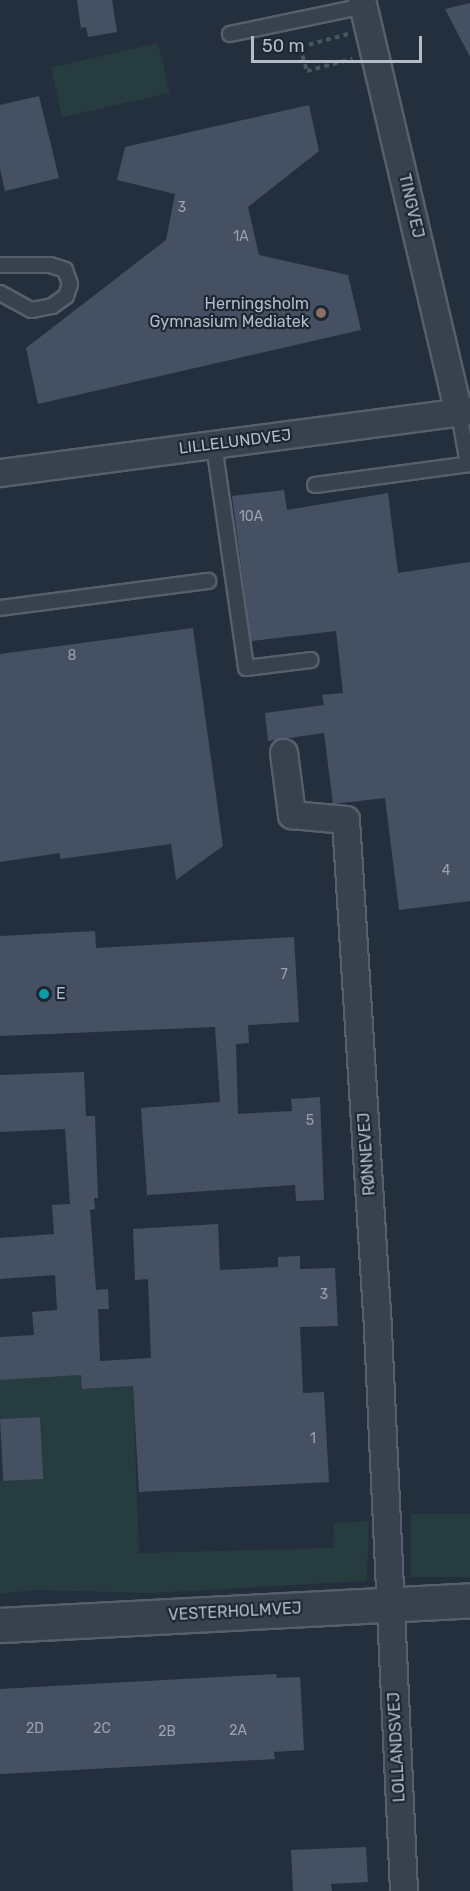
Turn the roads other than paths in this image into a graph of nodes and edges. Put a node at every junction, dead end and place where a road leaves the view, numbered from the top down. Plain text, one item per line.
1 (365, 12) edge
2 (230, 34) dead end
3 (0, 265) edge
4 (0, 293) edge
5 (465, 412) edge
6 (214, 445) junction
7 (469, 464) edge
8 (0, 473) edge
9 (315, 485) dead end
10 (208, 581) dead end
11 (0, 608) edge
12 (311, 660) dead end
13 (284, 753) dead end
14 (470, 1600) edge
15 (389, 1604) junction
16 (0, 1625) edge
17 (404, 1891) edge

1 - 2 lane
1 - 5 street, TINGVEJ
3 - 4 lane
5 - 6 street, LILLELUNDVEJ
5 - 7 lane
6 - 8 street, LILLELUNDVEJ
6 - 12 lane
7 - 9 lane
10 - 11 lane
13 - 15 street, RØNNEVEJ
14 - 15 street, VESTERHOLMVEJ
15 - 16 street, VESTERHOLMVEJ
15 - 17 street, LOLLANDSVEJ

